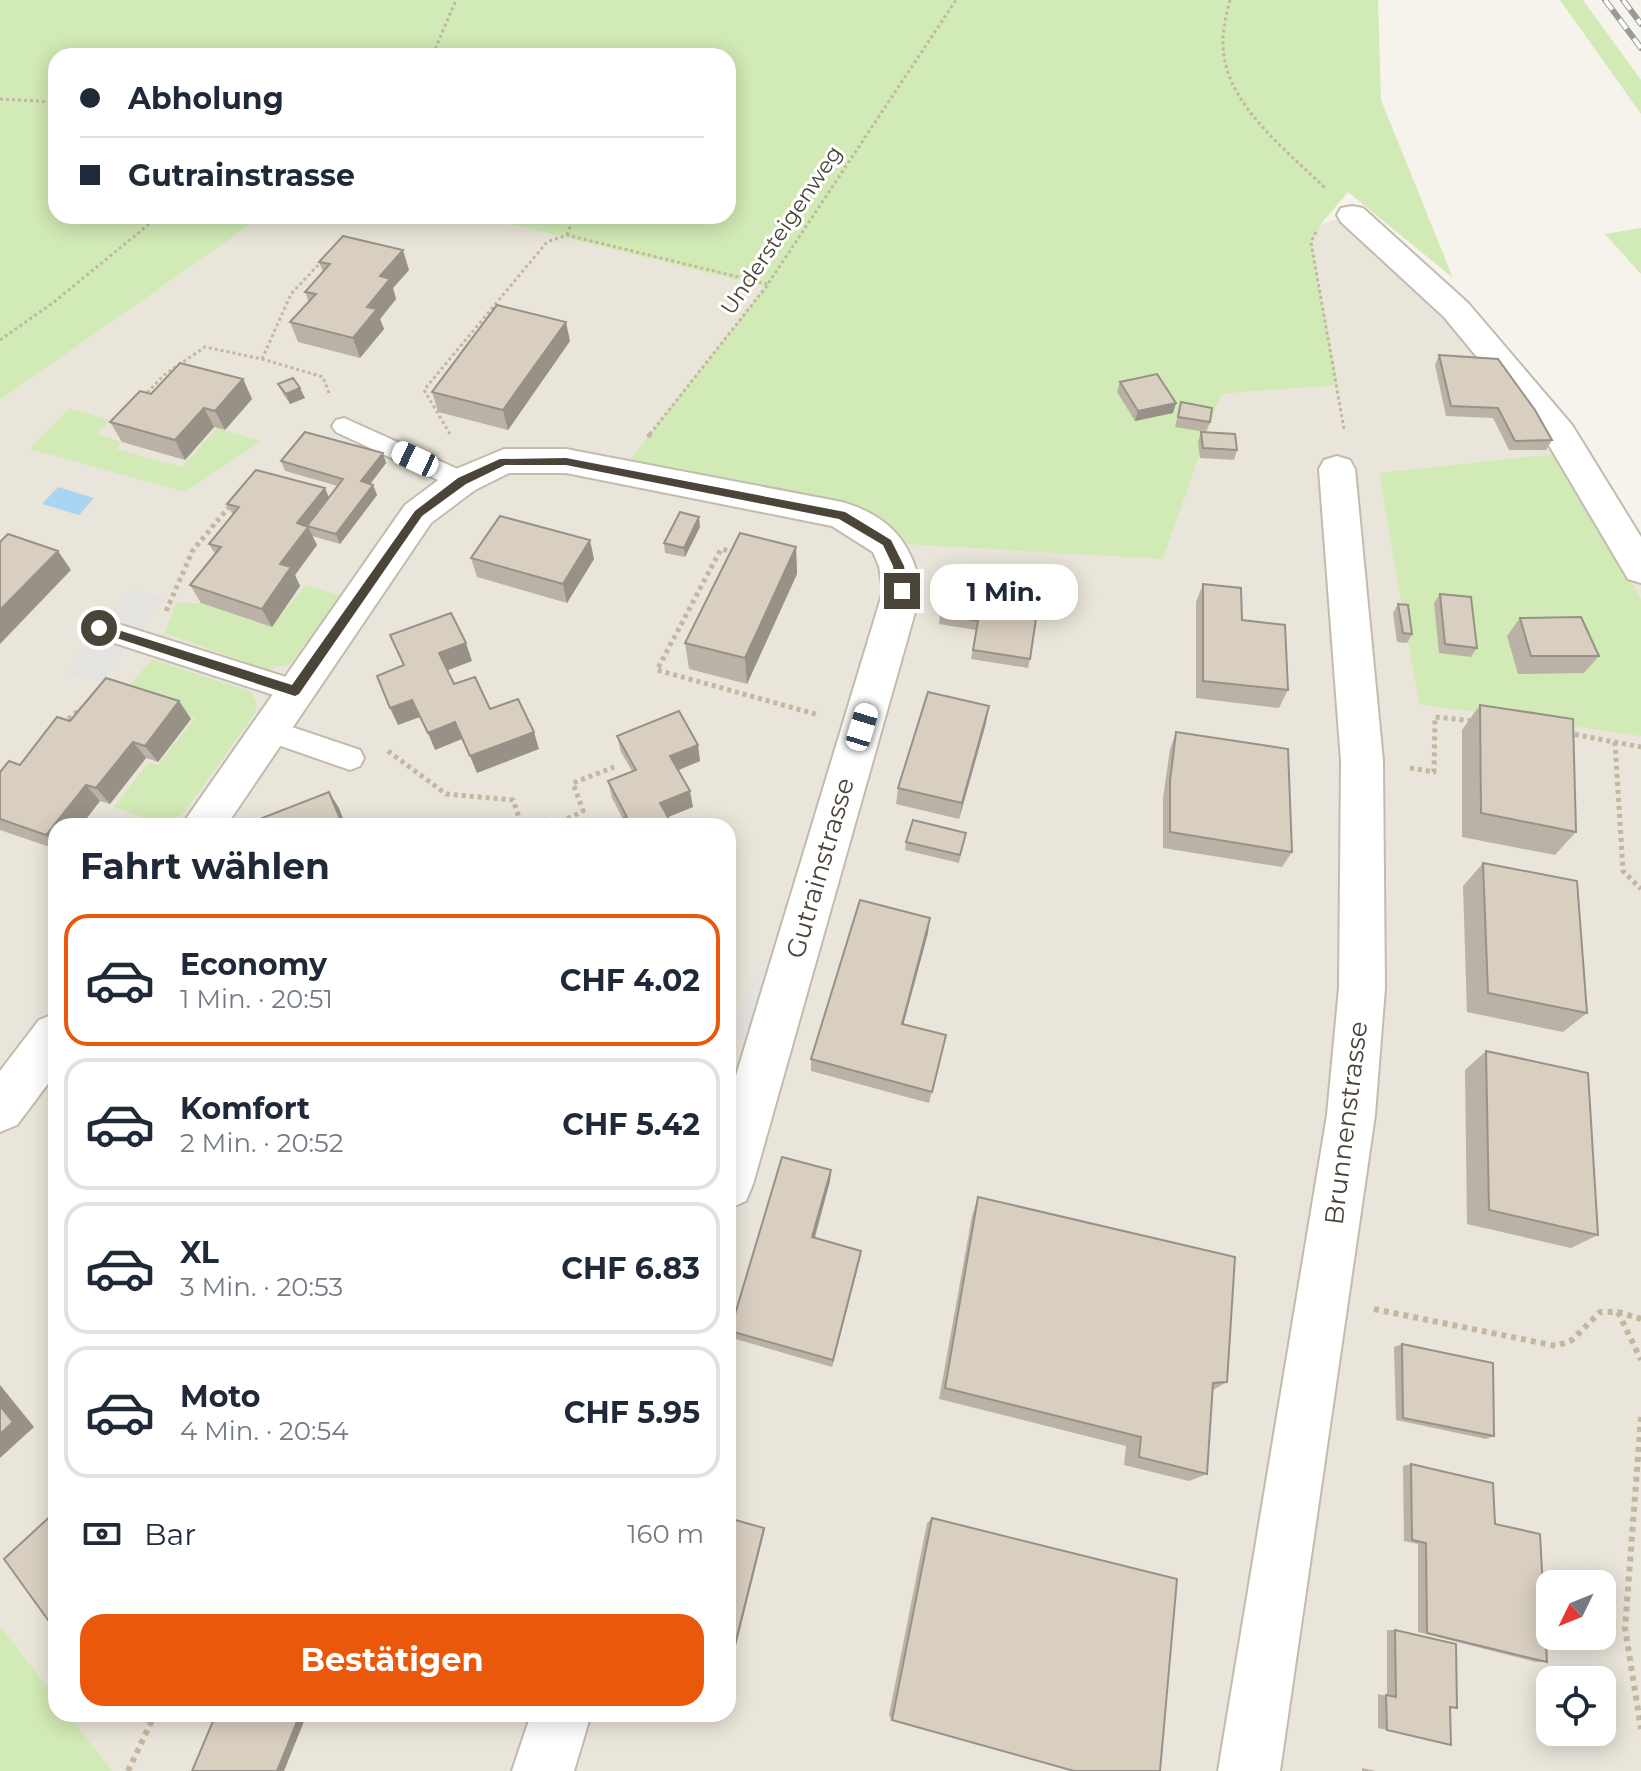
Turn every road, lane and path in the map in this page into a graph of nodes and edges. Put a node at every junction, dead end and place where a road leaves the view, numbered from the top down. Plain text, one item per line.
1 (456, 0) edge
2 (956, 0) edge
3 (1230, 0) edge
4 (436, 48) edge
5 (0, 99) edge
6 (48, 102) edge
7 (1326, 188) dead end
8 (1352, 215) joint
9 (149, 224) edge
10 (571, 224) edge
11 (567, 235) junction
12 (322, 261) edge
13 (767, 284) junction
14 (0, 340) edge
15 (262, 359) junction
16 (139, 402) edge
17 (344, 426) joint
18 (1337, 469) joint
19 (622, 470) junction
20 (468, 478) junction
21 (242, 491) edge
22 (740, 553) edge
23 (1641, 569) edge
24 (692, 604) junction
25 (704, 608) edge
26 (99, 628) dead end
27 (150, 645) junction
28 (295, 691) junction
29 (87, 704) edge
30 (1481, 722) edge
31 (862, 727) junction
32 (268, 730) junction
33 (54, 731) edge
34 (1557, 731) edge
35 (1615, 742) junction
36 (378, 743) dead end
37 (1641, 747) edge
38 (350, 758) dead end
39 (614, 767) dead end
40 (1408, 768) dead end
41 (208, 818) edge
42 (521, 818) edge
43 (569, 818) edge
44 (1641, 889) edge
45 (48, 1046) edge
46 (0, 1109) edge
47 (736, 1153) edge
48 (1323, 1293) junction
49 (1618, 1312) junction
50 (1641, 1319) edge
51 (1641, 1360) edge
52 (1641, 1417) edge
53 (151, 1722) edge
54 (558, 1722) edge
55 (1641, 1729) edge
56 (128, 1771) edge
57 (543, 1771) edge
58 (1249, 1771) edge

1 - 4 path
2 - 13 path, Understeigenweg
3 - 7 path
5 - 6 path
8 - 18 path
8 - 23 street
9 - 14 path
10 - 11 path
11 - 13 path
11 - 20 path
12 - 15 path
13 - 19 path, Understeigenweg
15 - 16 path
15 - 17 path
17 - 20 lane
18 - 48 street, Brunnenstrasse
19 - 20 street, Gutrainstrasse
19 - 31 street, Gutrainstrasse
20 - 28 street, Gutrainstrasse
21 - 27 path
22 - 24 path
24 - 25 path
24 - 31 path
26 - 27 lane
27 - 28 lane
28 - 32 street, Gutrainstrasse
29 - 33 path
30 - 40 path
31 - 47 street, Gutrainstrasse
32 - 38 lane
32 - 41 street, Gutrainstrasse
34 - 35 path
35 - 37 path
35 - 44 path
36 - 42 path
39 - 43 path
45 - 46 street
48 - 49 path
48 - 58 street, Brunnenstrasse
49 - 50 path
49 - 51 path
52 - 55 path
53 - 56 path
54 - 57 street

